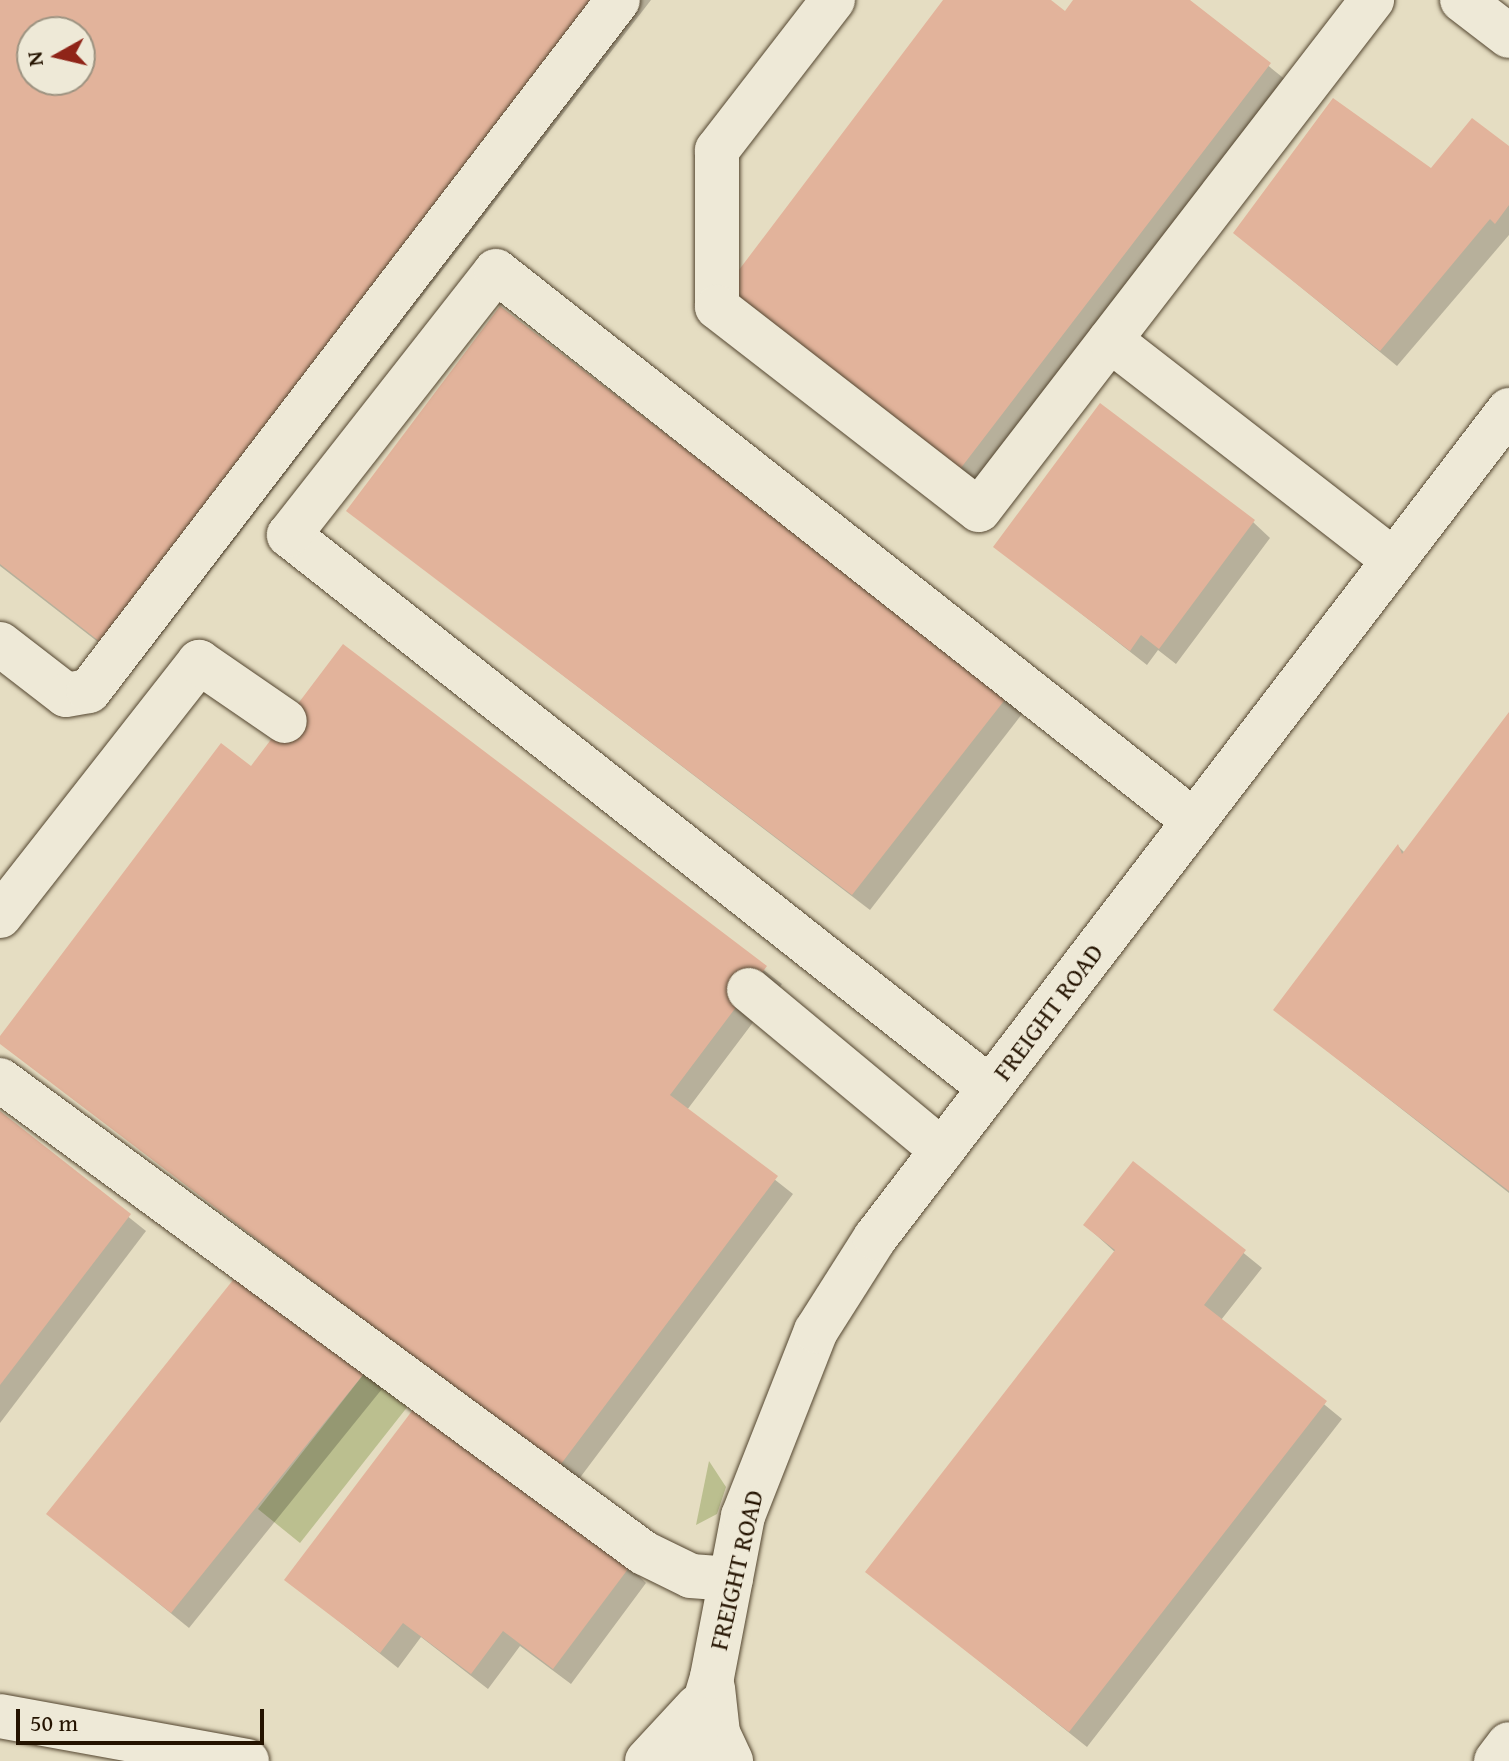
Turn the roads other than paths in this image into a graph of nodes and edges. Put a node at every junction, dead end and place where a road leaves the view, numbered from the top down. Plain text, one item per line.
1 (618, 0) edge
2 (833, 0) edge
3 (1372, 0) edge
4 (1462, 0) edge
5 (1509, 36) edge
6 (1110, 340) junction
7 (1509, 410) edge
8 (1394, 560) junction
9 (0, 644) edge
10 (285, 721) dead end
11 (1194, 821) junction
12 (0, 916) edge
13 (749, 990) dead end
14 (0, 1080) edge
15 (990, 1088) junction
16 (942, 1150) junction
17 (731, 1579) junction
18 (712, 1677) junction
19 (0, 1716) edge
20 (1509, 1744) edge
21 (247, 1761) edge
22 (647, 1761) edge
23 (687, 1761) edge
24 (731, 1761) edge
25 (1496, 1761) edge

1 - 9 street
2 - 6 street
3 - 6 street
4 - 5 street
6 - 8 street
7 - 8 street, FREIGHT ROAD
8 - 11 street, FREIGHT ROAD
10 - 12 street
11 - 15 street, FREIGHT ROAD
11 - 15 street
13 - 16 street
14 - 17 street
15 - 16 street, FREIGHT ROAD
16 - 17 street, FREIGHT ROAD
17 - 18 street, FREIGHT ROAD
18 - 22 street, FREIGHT ROAD
18 - 23 street, FREIGHT ROAD
18 - 24 street, FREIGHT ROAD
19 - 21 street
20 - 25 street

